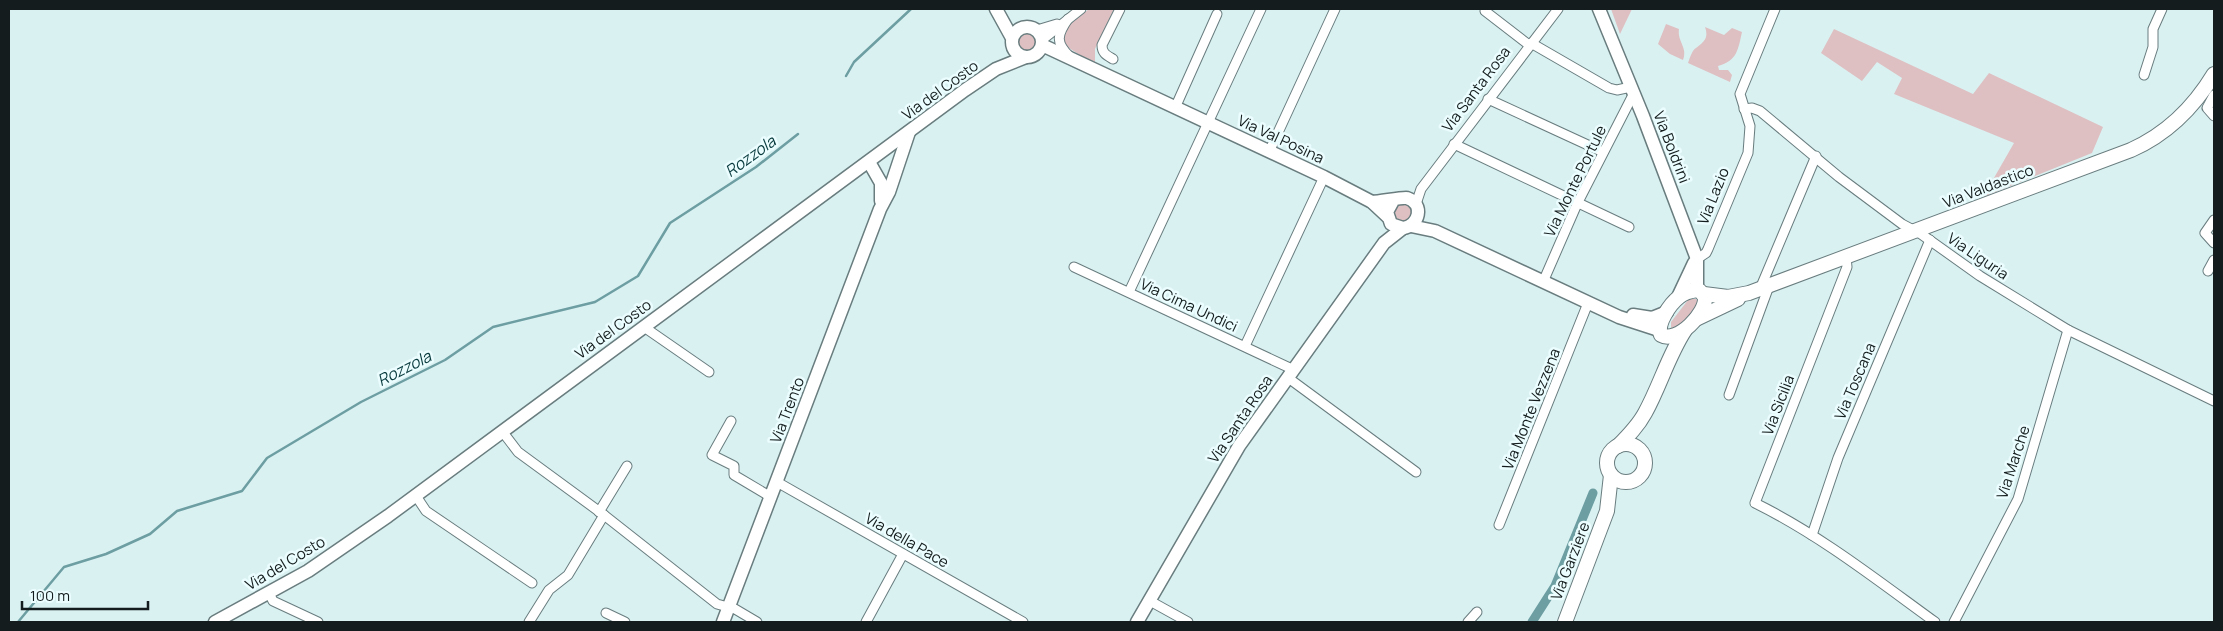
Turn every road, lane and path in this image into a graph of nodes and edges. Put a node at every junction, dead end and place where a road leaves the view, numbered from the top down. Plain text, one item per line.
1 (1080, 9) edge
2 (1120, 9) edge
3 (1261, 9) edge
4 (1335, 9) edge
5 (1558, 9) edge
6 (1599, 9) edge
7 (1775, 9) edge
8 (2162, 9) edge
9 (997, 10) edge
10 (1485, 11) dead end
11 (1217, 14) dead end
12 (1068, 19) junction
13 (1037, 35) junction
14 (1012, 42) junction
15 (1530, 44) junction
16 (1029, 56) junction
17 (1113, 59) dead end
18 (1076, 62) junction
19 (996, 69) junction
20 (2214, 74) edge
21 (2144, 75) dead end
22 (1632, 90) junction
23 (2214, 95) edge
24 (1488, 99) junction
25 (1175, 108) junction
26 (1744, 109) junction
27 (2214, 116) edge
28 (1207, 123) junction
29 (909, 132) junction
30 (1454, 144) junction
31 (1269, 152) junction
32 (1603, 152) junction
33 (882, 153) junction
34 (1816, 156) junction
35 (869, 162) junction
36 (896, 171) junction
37 (1324, 177) junction
38 (1421, 189) junction
39 (1398, 199) junction
40 (1372, 202) junction
41 (1577, 204) junction
42 (880, 208) junction
43 (1388, 218) junction
44 (1412, 219) junction
45 (2214, 220) edge
46 (1629, 227) dead end
47 (1915, 231) junction
48 (1930, 240) junction
49 (2211, 241) edge
50 (1384, 243) junction
51 (1701, 256) junction
52 (1846, 257) junction
53 (2214, 260) edge
54 (1074, 267) dead end
55 (2208, 271) dead end
56 (1543, 282) junction
57 (1759, 289) junction
58 (1129, 292) junction
59 (1700, 292) junction
60 (1678, 297) junction
61 (1588, 303) junction
62 (1608, 311) junction
63 (1667, 312) junction
64 (1690, 324) junction
65 (644, 327) junction
66 (2068, 330) junction
67 (1660, 333) junction
68 (1245, 346) junction
69 (709, 372) dead end
70 (1290, 373) junction
71 (1662, 374) junction
72 (1729, 394) dead end
73 (2214, 401) edge
74 (1645, 414) junction
75 (731, 421) dead end
76 (502, 431) junction
77 (1618, 446) junction
78 (1640, 450) junction
79 (627, 466) dead end
80 (1416, 472) dead end
81 (1611, 474) junction
82 (1635, 480) junction
83 (777, 482) junction
84 (416, 496) junction
85 (771, 497) junction
86 (1607, 511) junction
87 (601, 514) junction
88 (1499, 525) dead end
89 (1812, 535) junction
90 (903, 554) junction
91 (532, 583) dead end
92 (269, 593) junction
93 (1150, 601) junction
94 (729, 608) junction
95 (1477, 612) dead end
96 (606, 613) dead end
97 (215, 622) edge
98 (318, 622) edge
99 (529, 622) edge
100 (623, 622) edge
101 (724, 622) edge
102 (757, 622) edge
103 (868, 622) edge
104 (1023, 622) edge
105 (1137, 622) edge
106 (1188, 622) edge
107 (1468, 622) edge
108 (1565, 622) edge
109 (1935, 622) edge
110 (1954, 622) edge

1 - 12 street
2 - 17 street
3 - 28 street
4 - 31 street
5 - 15 street, Via Santa Rosa
6 - 22 main road, Via Boldrini
7 - 26 street, Via Lazio
8 - 21 street
9 - 13 main road, Via Val Posina
9 - 14 main road
10 - 15 street
11 - 25 street
12 - 13 street
12 - 18 street
13 - 14 main road
13 - 16 main road
13 - 18 main road, Via Val Posina
14 - 16 main road
14 - 19 main road
15 - 22 street
15 - 24 street, Via Santa Rosa
16 - 18 main road, Via Val Posina
16 - 19 main road, Via del Costo
18 - 25 main road, Via Val Posina
19 - 29 main road, Via del Costo
20 - 47 main road, Via Valdastico
22 - 32 street, Via Monte Portule
22 - 51 main road, Via Boldrini
23 - 27 street
24 - 30 street, Via Santa Rosa
24 - 32 street
25 - 28 main road, Via Val Posina
26 - 34 street, Via Liguria
26 - 51 street, Via Lazio
28 - 31 main road, Via Val Posina
28 - 58 street
29 - 33 main road, Via del Costo
29 - 36 main road, Via Trento
30 - 38 street, Via Santa Rosa
30 - 41 street
31 - 37 main road, Via Val Posina
32 - 41 street, Via Monte Portule
33 - 35 main road, Via del Costo
33 - 36 main road
34 - 47 street, Via Liguria
34 - 57 street
35 - 42 main road, Via Trento
35 - 65 main road, Via del Costo
36 - 42 main road, Via Trento
37 - 40 main road, Via Val Posina
37 - 68 street
38 - 39 street, Via Santa Rosa
38 - 44 street, Via Santa Rosa
39 - 40 main road
39 - 43 main road
39 - 44 main road, Via Val Posina
40 - 43 main road, Via Val Posina
41 - 46 street
41 - 56 street, Via Monte Portule
42 - 83 main road, Via Trento
43 - 44 main road, Via Val Posina
43 - 50 main road, Via Santa Rosa
44 - 50 main road, Via Santa Rosa
44 - 56 main road, Via Val Posina
45 - 49 street
47 - 48 street, Via Liguria
47 - 52 main road, Via Valdastico
48 - 66 street, Via Liguria
48 - 89 street, Via Toscana
50 - 70 main road, Via Santa Rosa
51 - 59 main road, Via Lazio
51 - 60 main road
52 - 57 main road, Via Valdastico
52 - 89 street, Via Sicilia
53 - 55 street
54 - 58 street, Via Cima Undici
56 - 61 main road, Via Val Posina
57 - 59 main road, Via Valdastico
57 - 64 main road, Via Valdastico
57 - 72 street
58 - 68 street, Via Cima Undici
59 - 60 main road
59 - 64 main road, Via Garziere
60 - 63 main road
61 - 62 main road, Via Val Posina
61 - 88 street, Via Monte Vezzena
62 - 63 main road, Via Val Posina
62 - 67 main road, Via Val Posina
63 - 67 main road
64 - 67 main road, Via Valdastico
64 - 71 main road, Via Garziere
65 - 69 street
65 - 76 main road, Via del Costo
66 - 73 street, Via Liguria
66 - 110 street, Via Marche
67 - 71 main road, Via Garziere
68 - 70 street, Via Cima Undici
70 - 80 street, Via Cima Undici
70 - 93 main road, Via Santa Rosa
71 - 74 main road, Via Garziere
74 - 77 main road, Via Garziere
74 - 78 main road, Via Garziere
75 - 85 street
76 - 84 main road, Via del Costo
76 - 87 street
77 - 78 main road
77 - 81 main road, Via Garziere
78 - 82 main road, Via Garziere
79 - 87 street
81 - 82 main road
81 - 86 main road, Via Garziere
82 - 86 main road, Via Garziere
83 - 85 main road, Via Trento
83 - 90 street, Via della Pace
84 - 91 street
84 - 92 main road, Via del Costo
85 - 94 main road, Via Trento
86 - 108 main road, Via Garziere
87 - 94 street
87 - 99 street
89 - 109 street
90 - 103 street
90 - 104 street, Via della Pace
92 - 97 main road, Via del Costo
92 - 98 street
93 - 105 main road, Via Santa Rosa
93 - 106 street
94 - 101 main road, Via Trento
94 - 102 street
95 - 107 street
96 - 100 street

